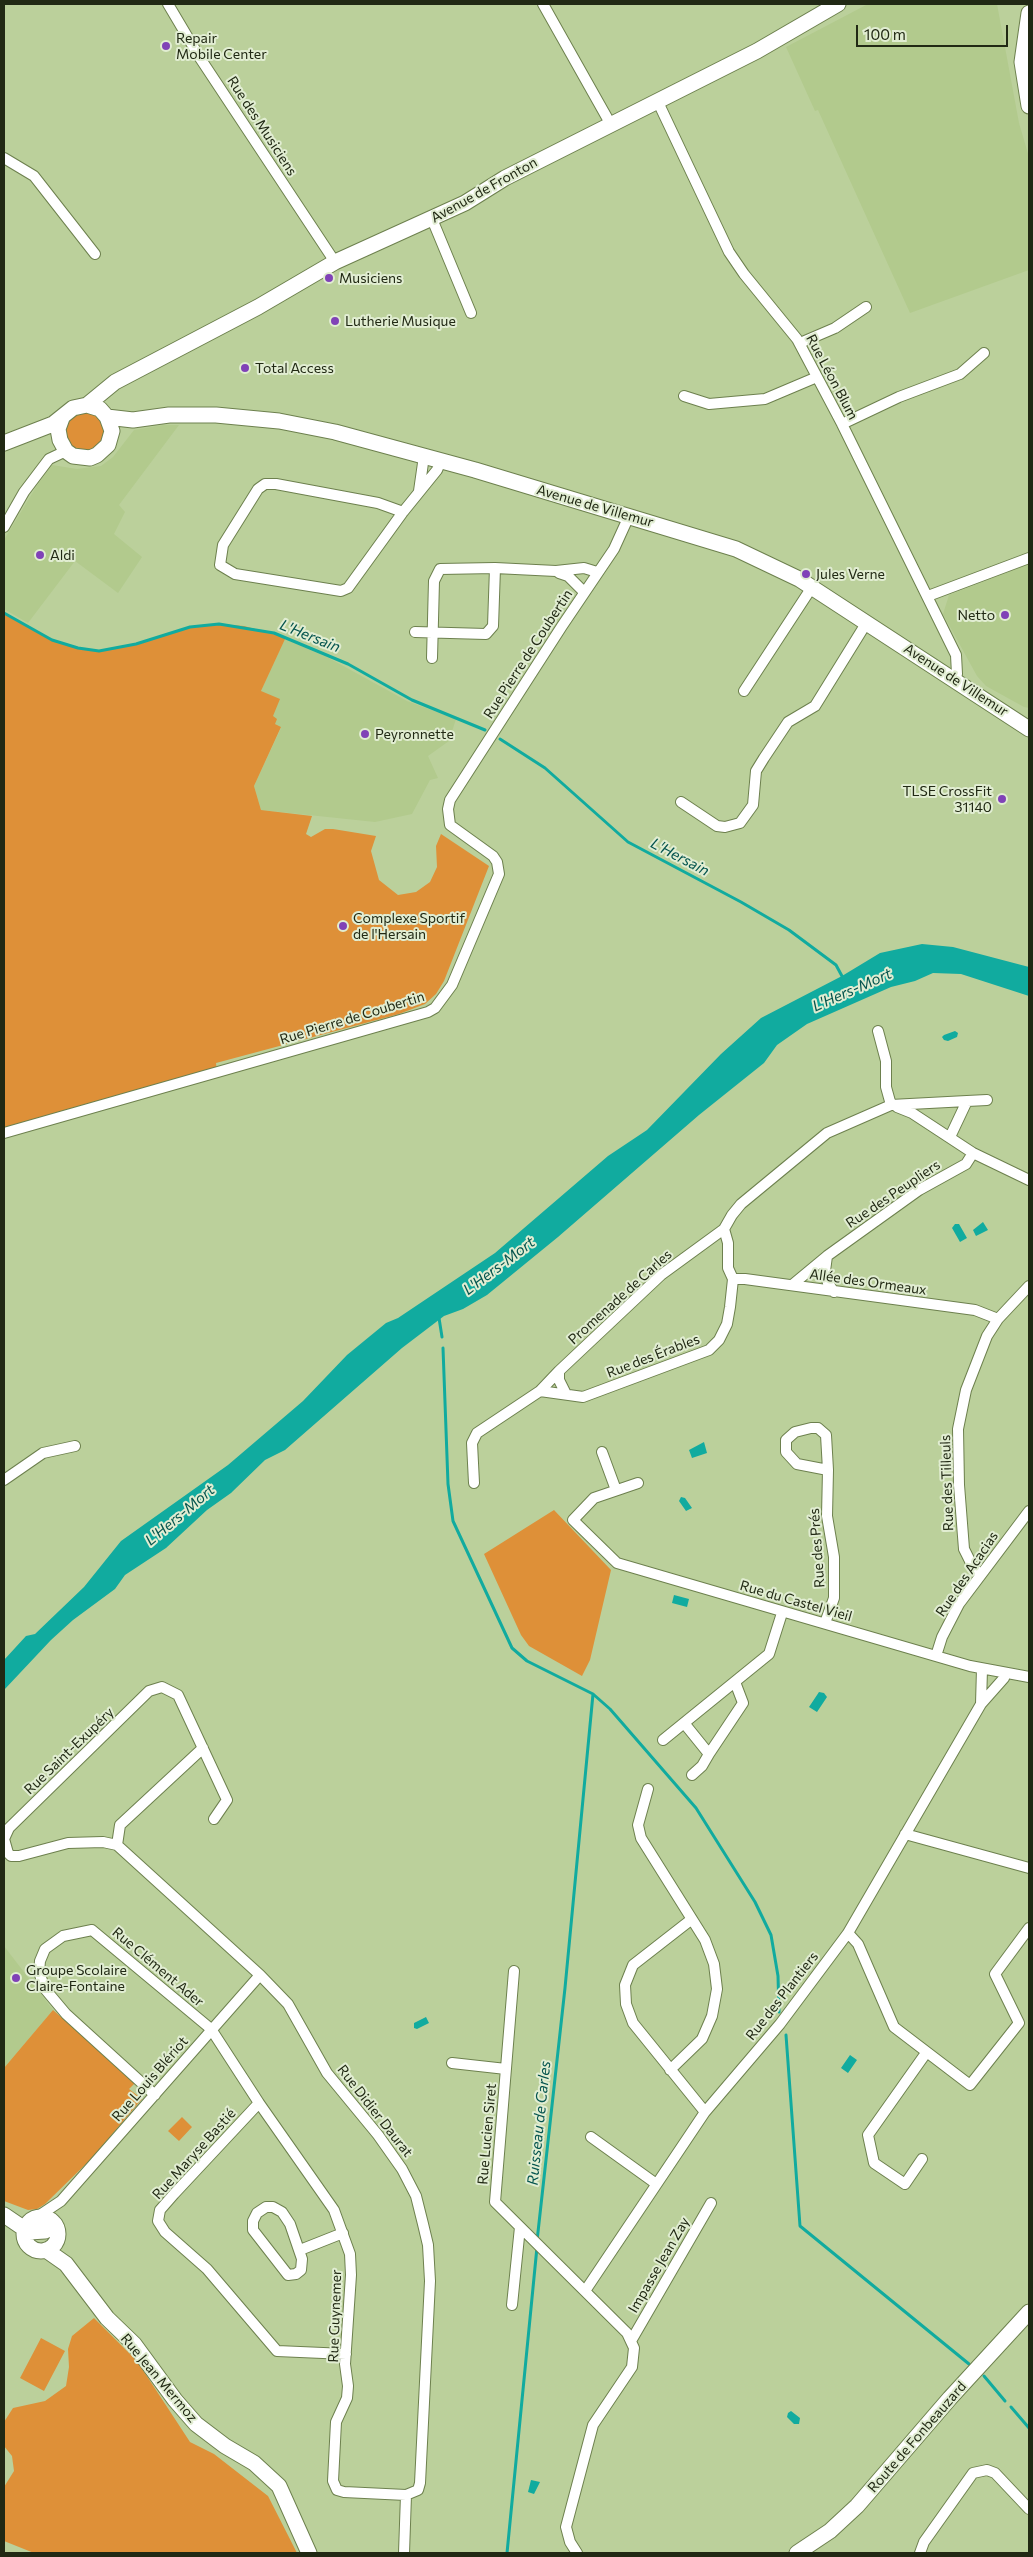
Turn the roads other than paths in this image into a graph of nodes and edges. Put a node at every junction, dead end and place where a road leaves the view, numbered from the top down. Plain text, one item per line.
1 (168, 4) edge
2 (543, 4) edge
3 (838, 4) edge
4 (1024, 4) edge
5 (820, 8) edge
6 (1028, 18) edge
7 (657, 100) junction
8 (1029, 106) edge
9 (610, 123) junction
10 (4, 158) edge
11 (432, 219) junction
12 (95, 254) dead end
13 (335, 262) junction
14 (866, 307) dead end
15 (471, 313) dead end
16 (800, 343) junction
17 (984, 354) dead end
18 (129, 375) junction
19 (817, 377) junction
20 (684, 396) dead end
21 (87, 405) junction
22 (106, 415) junction
23 (62, 418) junction
24 (133, 420) junction
25 (842, 424) junction
26 (111, 438) junction
27 (4, 443) edge
28 (63, 445) junction
29 (4, 451) edge
30 (424, 456) junction
31 (441, 461) junction
32 (419, 491) junction
33 (403, 512) junction
34 (630, 516) junction
35 (4, 527) edge
36 (1029, 558) edge
37 (495, 568) junction
38 (556, 571) junction
39 (597, 572) junction
40 (812, 587) junction
41 (584, 592) junction
42 (928, 596) junction
43 (867, 622) junction
44 (415, 632) dead end
45 (433, 632) junction
46 (432, 658) dead end
47 (954, 680) junction
48 (744, 691) dead end
49 (1014, 718) junction
50 (1029, 719) edge
51 (1029, 729) edge
52 (682, 802) dead end
53 (878, 1030) dead end
54 (988, 1100) dead end
55 (967, 1101) junction
56 (891, 1105) junction
57 (4, 1133) edge
58 (950, 1137) junction
59 (973, 1153) junction
60 (1029, 1180) edge
61 (724, 1229) junction
62 (827, 1256) junction
63 (733, 1279) junction
64 (792, 1285) junction
65 (1029, 1286) edge
66 (834, 1292) junction
67 (998, 1319) junction
68 (559, 1371) junction
69 (540, 1391) junction
70 (566, 1394) junction
71 (74, 1446) dead end
72 (602, 1452) dead end
73 (828, 1470) junction
74 (4, 1480) edge
75 (474, 1483) dead end
76 (638, 1483) dead end
77 (616, 1490) junction
78 (1029, 1511) edge
79 (980, 1574) junction
80 (782, 1612) junction
81 (825, 1623) junction
82 (936, 1656) junction
83 (982, 1669) junction
84 (1005, 1673) junction
85 (1029, 1678) edge
86 (735, 1682) junction
87 (981, 1704) junction
88 (684, 1723) junction
89 (663, 1740) dead end
90 (203, 1748) junction
91 (709, 1754) junction
92 (692, 1775) dead end
93 (648, 1789) dead end
94 (214, 1819) dead end
95 (905, 1834) junction
96 (117, 1845) junction
97 (1029, 1868) edge
98 (692, 1919) junction
99 (1029, 1928) edge
100 (848, 1932) junction
101 (514, 1971) dead end
102 (260, 1975) junction
103 (211, 2029) junction
104 (926, 2053) junction
105 (452, 2063) dead end
106 (506, 2069) junction
107 (670, 2070) junction
108 (155, 2094) junction
109 (259, 2104) junction
110 (706, 2112) junction
111 (591, 2137) dead end
112 (922, 2159) dead end
113 (656, 2183) junction
114 (60, 2201) junction
115 (711, 2203) dead end
116 (4, 2214) edge
117 (32, 2222) junction
118 (520, 2227) junction
119 (56, 2232) junction
120 (343, 2233) junction
121 (46, 2250) junction
122 (300, 2250) junction
123 (66, 2264) junction
124 (585, 2291) junction
125 (512, 2306) dead end
126 (1029, 2312) edge
127 (631, 2341) junction
128 (346, 2354) junction
129 (406, 2495) junction
130 (1029, 2509) edge
131 (310, 2553) edge
132 (404, 2553) edge
133 (577, 2553) edge
134 (797, 2553) edge
135 (920, 2553) edge

1 - 13 street, Rue des Musiciens
2 - 9 street
3 - 5 main road, Avenue de Fronton
4 - 6 main road
5 - 7 main road, Avenue de Fronton
6 - 8 main road
7 - 9 main road, Avenue de Fronton
7 - 16 street, Rue Léon Blum
9 - 11 main road, Avenue de Fronton
10 - 12 street
11 - 13 main road, Avenue de Fronton
11 - 15 street
13 - 18 main road, Avenue de Fronton
14 - 16 street
16 - 19 street, Rue Léon Blum
17 - 25 street
18 - 21 main road, Avenue de Fronton
18 - 22 main road, Avenue de Fronton
19 - 20 street
19 - 25 street, Rue Léon Blum
21 - 22 main road
21 - 23 main road, Avenue de Fronton
22 - 24 main road, Avenue de Villemur
22 - 26 main road
23 - 27 main road, Avenue de Fronton
23 - 28 main road
24 - 26 main road
24 - 30 main road, Avenue de Villemur
25 - 42 street, Rue Léon Blum
26 - 28 main road
28 - 29 main road
28 - 35 street
30 - 31 main road, Avenue de Villemur
30 - 32 street
31 - 32 street
31 - 34 main road, Avenue de Villemur
32 - 33 street
33 - 33 street
34 - 39 street, Rue Pierre de Coubertin
34 - 40 main road, Avenue de Villemur
36 - 42 street
37 - 38 street
37 - 45 street
37 - 45 street
38 - 39 street
38 - 41 street
39 - 41 street, Rue Pierre de Coubertin
40 - 43 main road, Avenue de Villemur
40 - 48 street
41 - 57 street, Rue Pierre de Coubertin
42 - 47 street, Rue Léon Blum
43 - 47 main road, Avenue de Villemur
43 - 52 street
44 - 45 street
45 - 46 street
47 - 49 main road, Avenue de Villemur
49 - 50 main road, Avenue de Villemur
49 - 51 main road, Avenue de Villemur
53 - 56 street
54 - 55 street
55 - 56 street
55 - 58 street
56 - 58 street
56 - 61 street, Promenade de Carles
58 - 59 street
59 - 60 street
59 - 62 street, Rue des Peupliers
61 - 63 street, Rue des Érables
61 - 68 street, Promenade de Carles
62 - 64 street, Rue des Peupliers
62 - 66 street
63 - 64 street, Allée des Ormeaux
63 - 70 street, Rue des Érables
64 - 66 street, Allée des Ormeaux
65 - 67 street, Rue des Tilleuls
66 - 67 street, Allée des Ormeaux
67 - 79 street, Rue des Tilleuls
68 - 69 street, Promenade de Carles
68 - 70 street
69 - 70 street, Rue des Érables
69 - 75 street, Promenade de Carles
71 - 74 street
72 - 77 street
73 - 73 street, Rue des Prés
73 - 81 street, Rue des Prés
76 - 77 street
77 - 80 street, Rue du Castel Vieil
78 - 79 street, Rue des Acacias
79 - 82 street, Rue des Acacias
80 - 81 street, Rue du Castel Vieil
80 - 86 street
81 - 82 street, Rue du Castel Vieil
82 - 83 street, Rue du Castel Vieil
83 - 84 street, Rue du Castel Vieil
83 - 87 street, Rue des Plantiers
84 - 85 street, Rue du Castel Vieil
84 - 87 street, Rue des Plantiers
86 - 88 street
86 - 91 street
87 - 95 street, Rue des Plantiers
88 - 89 street
88 - 91 street
90 - 94 street, Rue Saint-Exupéry
90 - 96 street
90 - 96 street, Rue Saint-Exupéry
91 - 92 street
93 - 98 street
95 - 97 street
95 - 100 street, Rue des Plantiers
96 - 102 street, Rue Didier Daurat
98 - 107 street
98 - 107 street
99 - 104 street
100 - 104 street
100 - 110 street, Rue des Plantiers
101 - 106 street, Rue Lucien Siret
102 - 103 street, Rue Louis Blériot
102 - 129 street, Rue Didier Daurat
103 - 108 street, Rue Louis Blériot
103 - 108 street, Rue Clément Ader
103 - 109 street, Rue Guynemer
104 - 112 street
105 - 106 street
106 - 118 street, Rue Lucien Siret
107 - 110 street
108 - 114 street, Rue Louis Blériot
109 - 120 street, Rue Guynemer
109 - 128 street, Rue Maryse Bastié
110 - 113 street, Rue des Plantiers
111 - 113 street
113 - 124 street, Rue des Plantiers
114 - 117 street, Rue Louis Blériot
114 - 119 street, Rue Louis Blériot
115 - 127 street, Impasse Jean Zay
116 - 117 main road
117 - 119 main road
117 - 121 main road
118 - 124 street, Rue Lucien Siret
118 - 125 street
119 - 121 main road
119 - 123 main road, Rue Jean Mermoz
120 - 122 street
120 - 128 street, Rue Guynemer
121 - 123 main road, Rue Jean Mermoz
122 - 122 street
123 - 131 main road, Rue Jean Mermoz
124 - 127 street, Rue Lucien Siret
126 - 134 main road, Route de Fonbeauzard
127 - 133 street
128 - 129 street, Rue Guynemer
129 - 132 street
130 - 135 street

